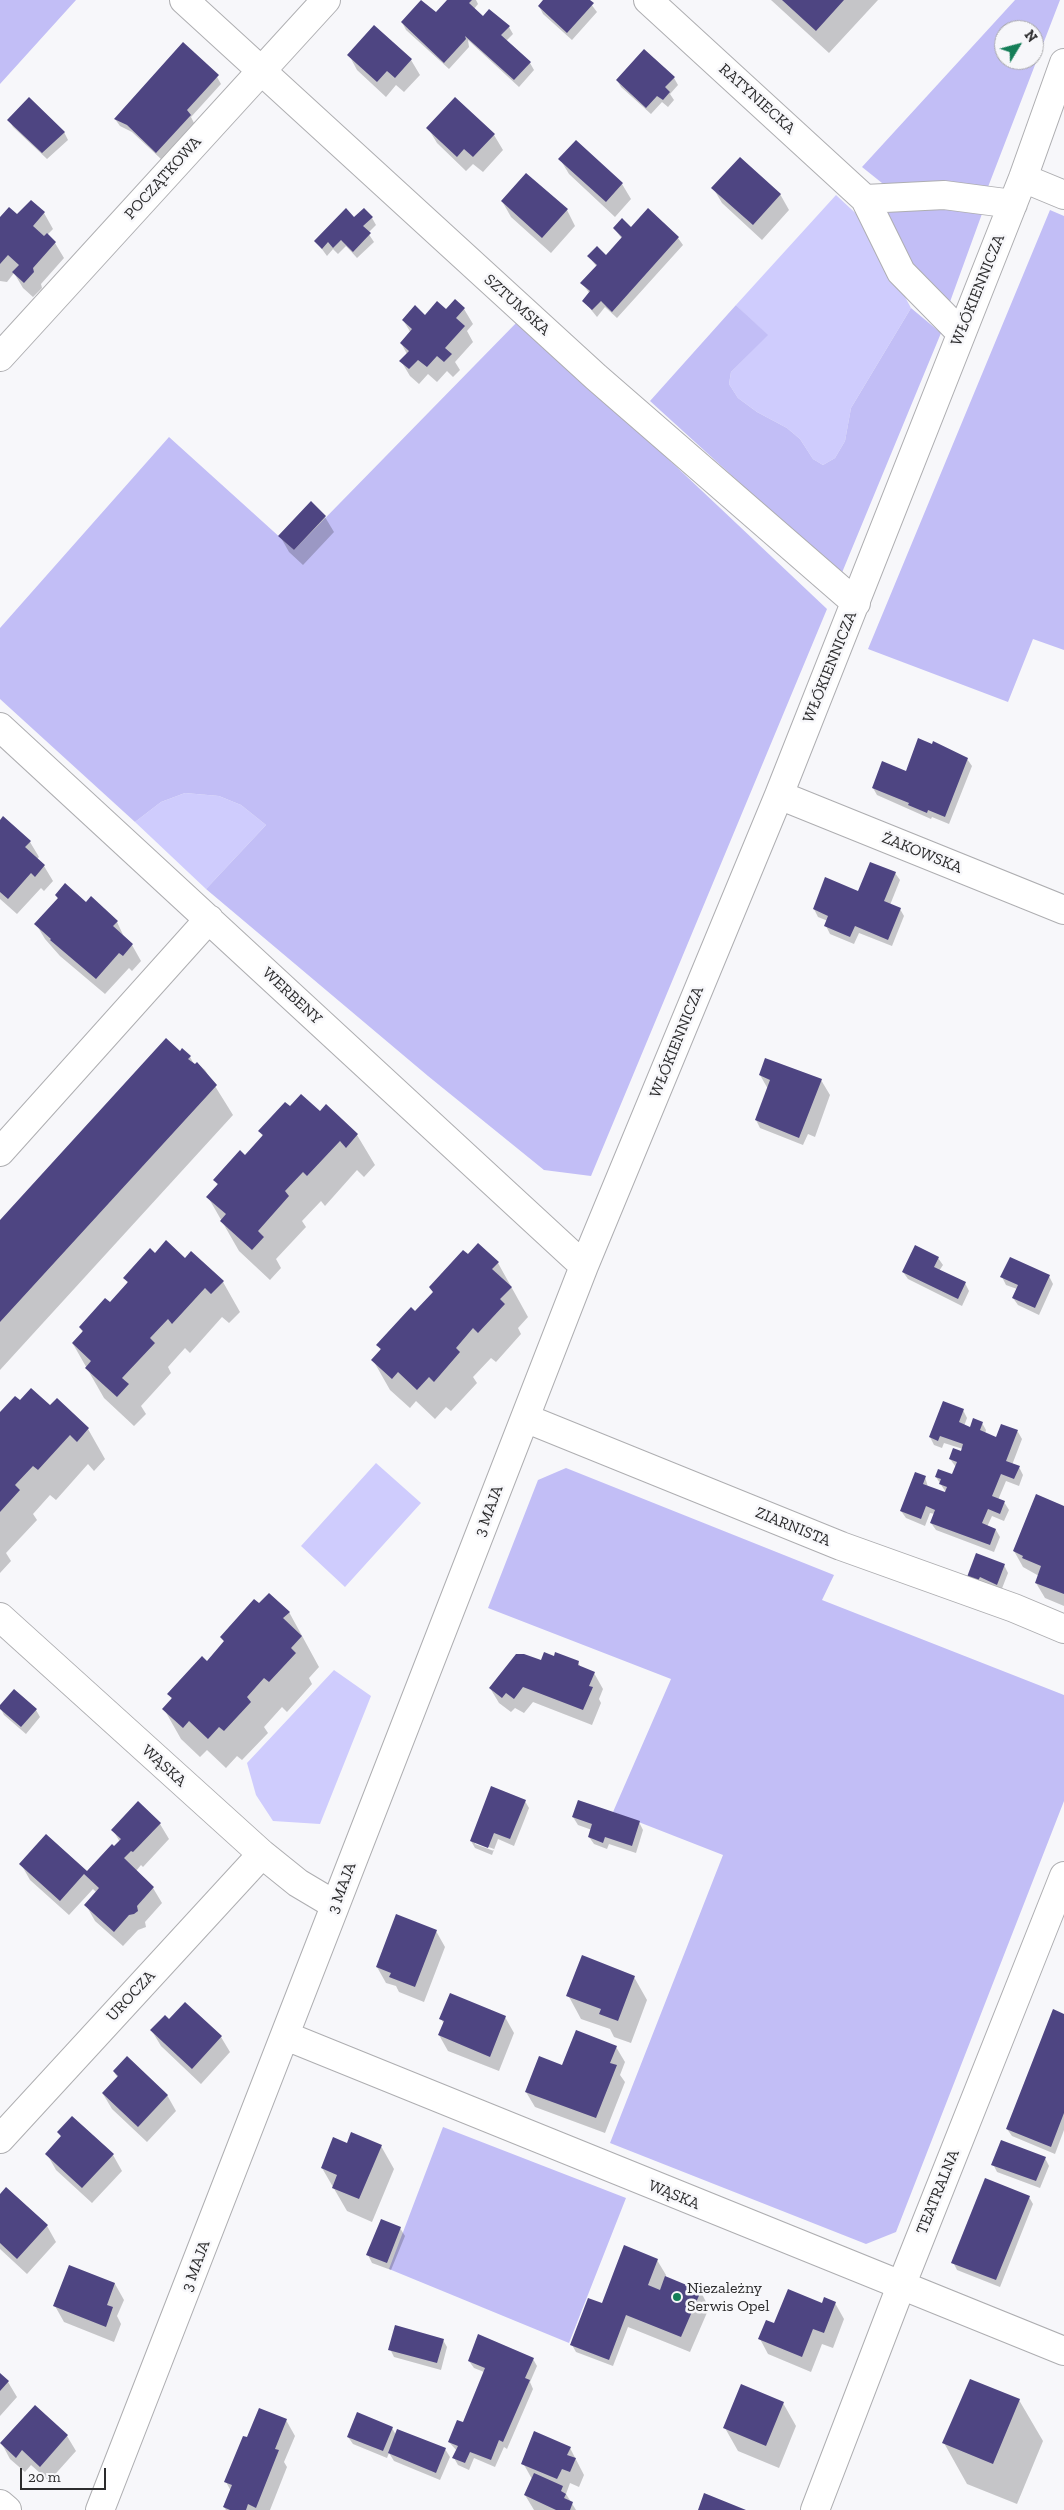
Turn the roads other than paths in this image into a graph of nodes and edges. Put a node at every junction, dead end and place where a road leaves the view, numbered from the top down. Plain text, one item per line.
1 (184, 0) edge
2 (326, 0) edge
3 (648, 0) edge
4 (1064, 64) edge
5 (260, 71) junction
6 (1023, 178) junction
7 (1064, 195) edge
8 (865, 198) junction
9 (1012, 204) junction
10 (960, 332) junction
11 (0, 357) edge
12 (856, 602) junction
13 (0, 727) edge
14 (779, 795) junction
15 (1064, 910) edge
16 (209, 919) junction
17 (0, 1152) edge
18 (584, 1266) junction
19 (525, 1418) junction
20 (0, 1617) edge
21 (1064, 1629) edge
22 (262, 1854) junction
23 (1064, 1876) edge
24 (336, 1904) junction
25 (286, 2036) junction
26 (0, 2139) edge
27 (901, 2286) junction
28 (1064, 2351) edge
29 (0, 2504) edge
30 (7, 2510) edge
31 (100, 2510) edge
32 (816, 2510) edge

1 - 5 street, SZTUMSKA
2 - 5 street, POCZĄTKOWA
3 - 8 street, RATYNIECKA
4 - 6 street, WŁÓKIENNICZA
5 - 11 street, POCZĄTKOWA
5 - 12 street, SZTUMSKA
6 - 7 street
6 - 9 street, WŁÓKIENNICZA
8 - 9 street
8 - 10 street, RATYNIECKA
9 - 10 street, WŁÓKIENNICZA
10 - 12 street, WŁÓKIENNICZA
12 - 14 street, WŁÓKIENNICZA
13 - 16 street, WERBENY
14 - 15 street, ŻAKOWSKA
14 - 18 street, WŁÓKIENNICZA
16 - 17 street
16 - 18 street, WERBENY
18 - 19 street, 3 MAJA
19 - 21 street, ZIARNISTA
19 - 24 street, 3 MAJA
20 - 22 street, WĄSKA
22 - 24 street, WĄSKA
22 - 26 street, UROCZA
23 - 27 street, TEATRALNA
24 - 25 street, 3 MAJA
25 - 27 street, WĄSKA
25 - 31 street, 3 MAJA
27 - 28 street, WĄSKA
27 - 32 street, TEATRALNA
29 - 30 street

